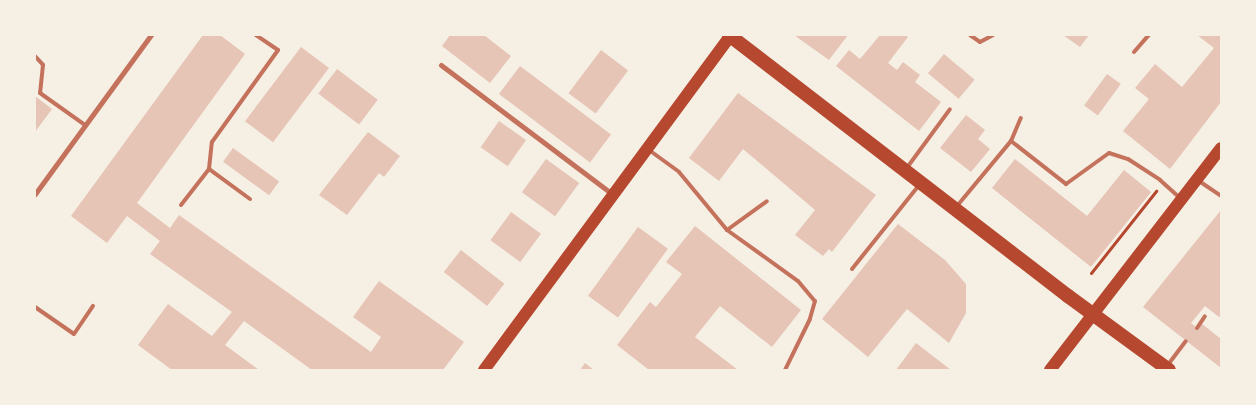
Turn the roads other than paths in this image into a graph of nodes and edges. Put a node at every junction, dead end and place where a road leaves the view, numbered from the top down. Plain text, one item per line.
1 (151, 35) edge
2 (256, 35) edge
3 (269, 35) edge
4 (730, 35) edge
5 (970, 35) edge
6 (993, 35) edge
7 (1149, 35) edge
8 (265, 41) junction
9 (1134, 52) dead end
10 (35, 56) edge
11 (441, 65) dead end
12 (35, 89) edge
13 (40, 93) junction
14 (950, 109) dead end
15 (1021, 118) dead end
16 (85, 125) junction
17 (1011, 140) junction
18 (648, 148) junction
19 (1221, 148) edge
20 (209, 169) junction
21 (906, 169) junction
22 (1197, 180) junction
23 (921, 181) junction
24 (35, 194) edge
25 (613, 195) junction
26 (1221, 196) edge
27 (250, 199) dead end
28 (1182, 199) junction
29 (767, 201) dead end
30 (181, 205) dead end
31 (956, 208) junction
32 (727, 230) junction
33 (852, 269) dead end
34 (93, 306) dead end
35 (35, 307) edge
36 (1093, 314) junction
37 (1205, 316) dead end
38 (1197, 328) dead end
39 (1186, 341) dead end
40 (1167, 369) edge
41 (484, 370) edge
42 (785, 370) edge
43 (1050, 370) edge

1 - 16 street
2 - 8 lane
3 - 8 lane
4 - 18 main road
4 - 21 highway
5 - 6 lane
7 - 9 lane
8 - 20 lane
10 - 13 lane
11 - 25 street
12 - 13 lane
13 - 16 lane
14 - 21 lane
15 - 17 lane
16 - 24 street
17 - 28 lane
17 - 31 lane
18 - 25 main road
18 - 32 lane
19 - 22 main road
20 - 27 lane
20 - 30 lane
21 - 23 highway
22 - 26 lane
22 - 28 main road
23 - 31 highway
23 - 33 lane
25 - 41 main road
28 - 36 main road
29 - 32 lane
31 - 36 highway
32 - 42 lane
34 - 35 lane
36 - 40 highway
36 - 43 main road
37 - 38 lane
39 - 40 lane

